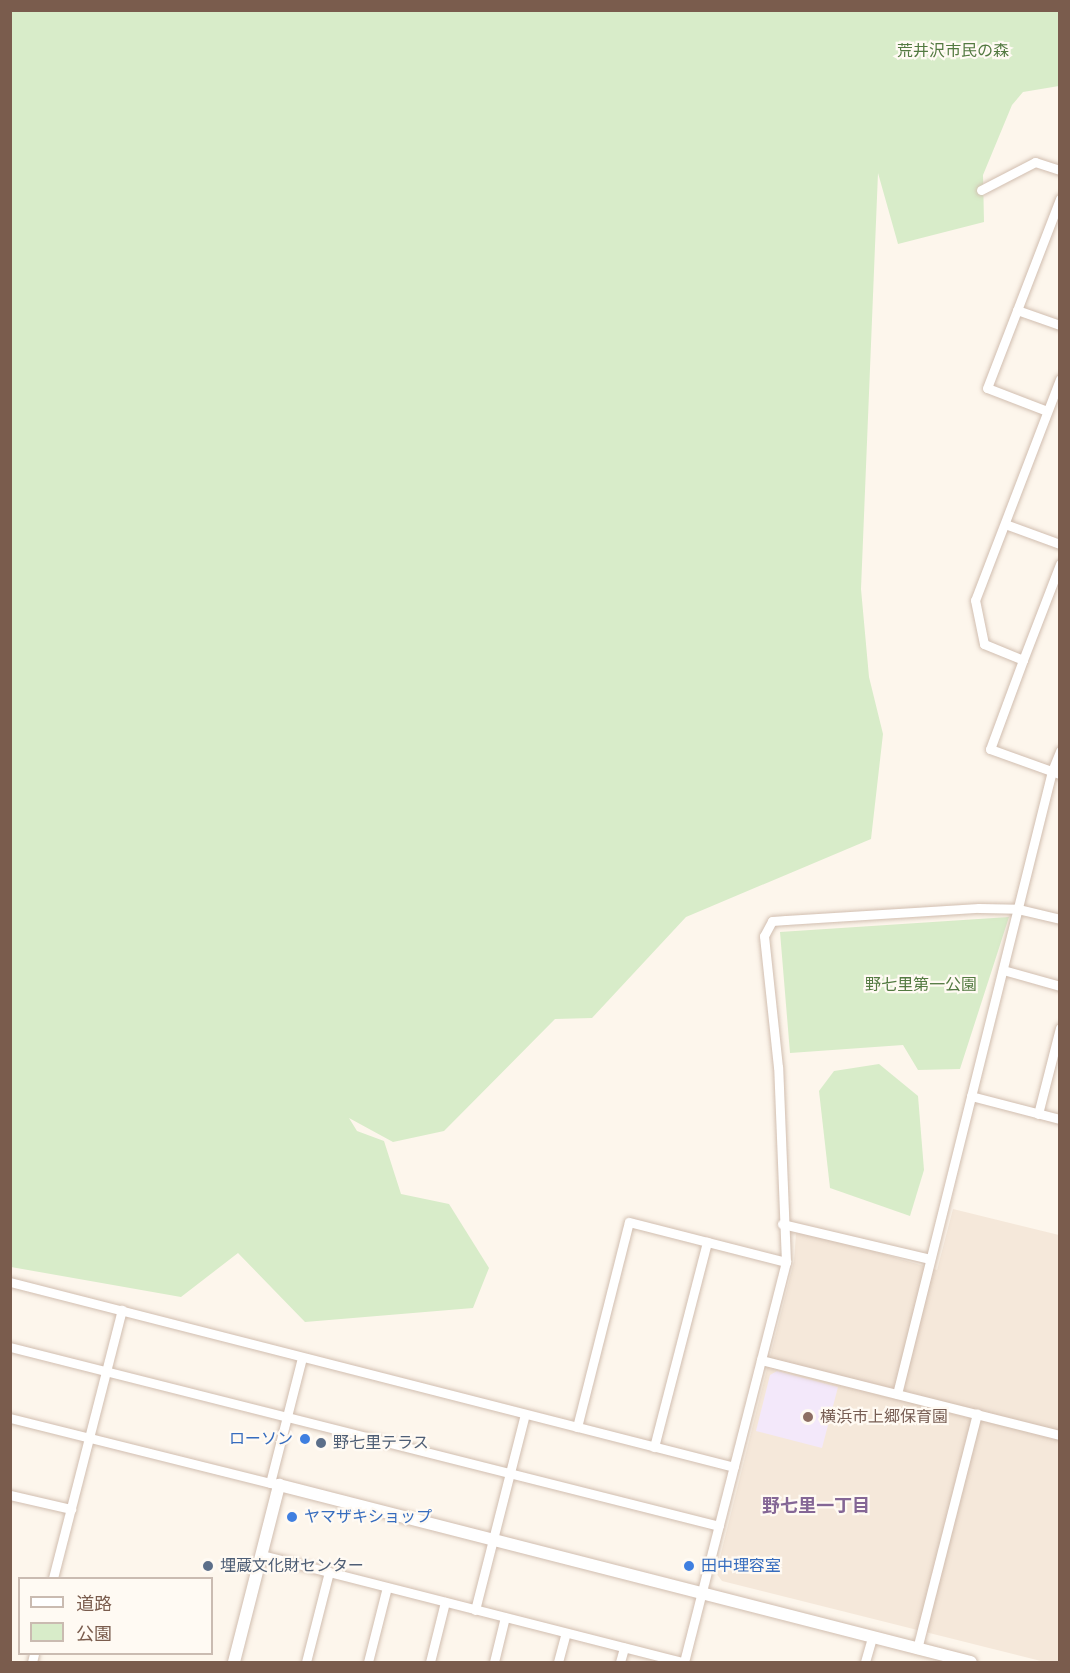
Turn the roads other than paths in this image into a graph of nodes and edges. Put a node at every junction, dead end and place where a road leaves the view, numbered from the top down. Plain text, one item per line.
1 (1059, 170) edge
2 (981, 190) dead end
3 (1059, 199) edge
4 (1017, 309) junction
5 (1059, 325) edge
6 (1059, 380) edge
7 (1047, 411) junction
8 (1005, 524) junction
9 (1059, 544) edge
10 (1059, 564) edge
11 (1023, 660) junction
12 (1059, 751) edge
13 (1056, 773) edge
14 (1018, 909) junction
15 (1059, 919) edge
16 (1003, 970) junction
17 (1059, 986) edge
18 (1059, 1028) edge
19 (971, 1096) junction
20 (1038, 1114) junction
21 (1059, 1119) edge
22 (782, 1224) junction
23 (707, 1242) junction
24 (930, 1259) junction
25 (786, 1262) junction
26 (10, 1282) edge
27 (122, 1311) junction
28 (10, 1347) edge
29 (302, 1357) junction
30 (761, 1360) junction
31 (107, 1370) junction
32 (897, 1394) junction
33 (525, 1414) junction
34 (977, 1414) junction
35 (287, 1417) junction
36 (10, 1418) edge
37 (577, 1427) junction
38 (1059, 1435) edge
39 (89, 1439) junction
40 (654, 1447) junction
41 (734, 1467) junction
42 (510, 1473) junction
43 (275, 1484) junction
44 (10, 1495) edge
45 (71, 1509) junction
46 (719, 1526) junction
47 (493, 1541) junction
48 (262, 1555) junction
49 (330, 1572) junction
50 (53, 1577) edge
51 (387, 1587) junction
52 (702, 1593) junction
53 (445, 1602) junction
54 (476, 1610) junction
55 (505, 1617) junction
56 (566, 1633) junction
57 (872, 1637) junction
58 (624, 1648) junction
59 (917, 1648) junction
60 (234, 1662) edge
61 (306, 1662) edge
62 (368, 1662) edge
63 (430, 1662) edge
64 (494, 1662) edge
65 (558, 1662) edge
66 (620, 1662) edge
67 (683, 1662) edge
68 (865, 1662) edge
69 (971, 1662) edge

1 - 2 street
3 - 4 street
4 - 5 street
4 - 7 street
6 - 7 street
7 - 8 street
8 - 9 street
8 - 11 street
10 - 11 street
11 - 13 street
12 - 13 street
13 - 14 street
14 - 15 street
14 - 16 street
14 - 22 street
16 - 17 street
16 - 19 street
18 - 20 street
19 - 20 street
19 - 24 street
20 - 21 street
22 - 24 street
22 - 25 street
23 - 25 street
23 - 37 street
23 - 40 street
24 - 32 street
25 - 30 street
26 - 27 street
27 - 29 street
27 - 31 street
28 - 31 street
29 - 33 street
29 - 35 street
30 - 32 street
30 - 41 street
31 - 35 street
31 - 39 street
32 - 34 street
33 - 37 street
33 - 42 street
34 - 38 street
34 - 59 street
35 - 42 street
35 - 43 street
36 - 39 street
37 - 40 street
39 - 43 street
39 - 45 street
40 - 41 street
41 - 46 street
42 - 46 street
42 - 47 street
43 - 47 street
43 - 48 street
44 - 45 street
45 - 50 street
46 - 52 street
47 - 52 street
47 - 54 street
48 - 49 street
48 - 60 street
49 - 51 street
49 - 61 street
51 - 53 street
51 - 62 street
52 - 57 street
52 - 67 street
53 - 54 street
53 - 63 street
54 - 55 street
55 - 56 street
55 - 64 street
56 - 58 street
56 - 65 street
57 - 59 street
57 - 68 street
58 - 66 street
58 - 67 street
59 - 69 street

